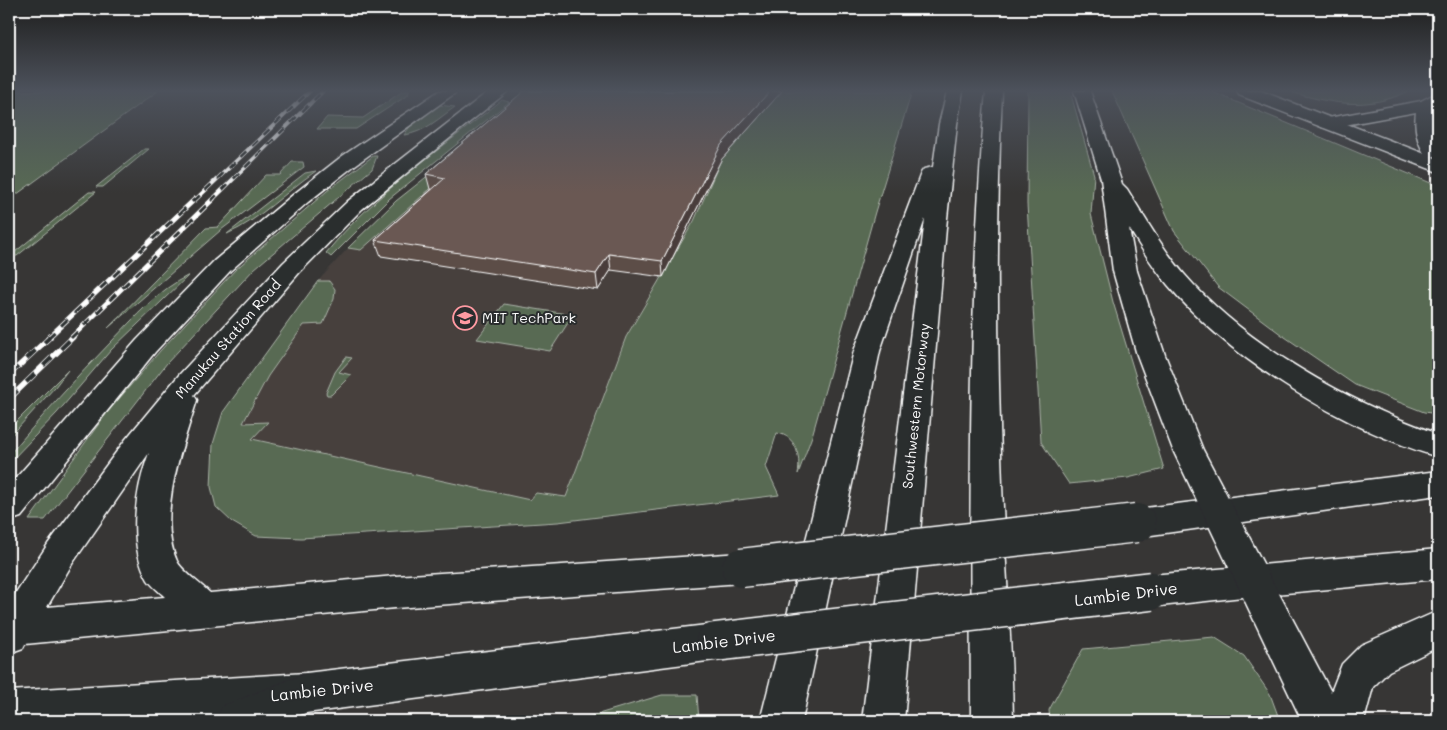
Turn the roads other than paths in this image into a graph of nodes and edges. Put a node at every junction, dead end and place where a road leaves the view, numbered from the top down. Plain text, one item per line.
1 (401, 125) edge
2 (441, 125) edge
3 (457, 125) edge
4 (948, 125) edge
5 (948, 125) edge
6 (991, 125) edge
7 (1093, 125) edge
8 (1335, 125) edge
9 (1362, 125) edge
10 (1424, 125) edge
11 (373, 144) junction
12 (1436, 157) edge
13 (1111, 179) junction
14 (374, 190) junction
15 (189, 382) junction
16 (1438, 446) edge
17 (1438, 483) edge
18 (11, 503) edge
19 (1219, 511) junction
20 (1438, 564) edge
21 (1252, 580) junction
22 (203, 610) junction
23 (1438, 628) edge
24 (10, 630) edge
25 (306, 693) junction
26 (9, 711) edge
27 (237, 721) edge
28 (781, 721) edge
29 (883, 721) edge
30 (992, 721) edge
31 (1324, 721) edge
32 (1343, 721) edge

1 - 11 main road
2 - 11 main road
3 - 14 main road, Manukau Station Road
4 - 28 main road
5 - 29 main road, Southwestern Motorway
6 - 30 main road
7 - 13 main road
8 - 12 main road
9 - 12 main road
10 - 12 main road
11 - 14 main road
11 - 18 main road
13 - 16 main road
13 - 19 main road
14 - 15 main road, Manukau Station Road
15 - 22 main road
15 - 24 main road, Manukau Station Road
17 - 19 main road
19 - 21 main road
19 - 22 main road, bridge
20 - 21 main road, Lambie Drive
21 - 25 main road, Lambie Drive, bridge
21 - 31 main road
22 - 24 main road
23 - 32 main road
25 - 26 main road, Lambie Drive
25 - 27 main road

